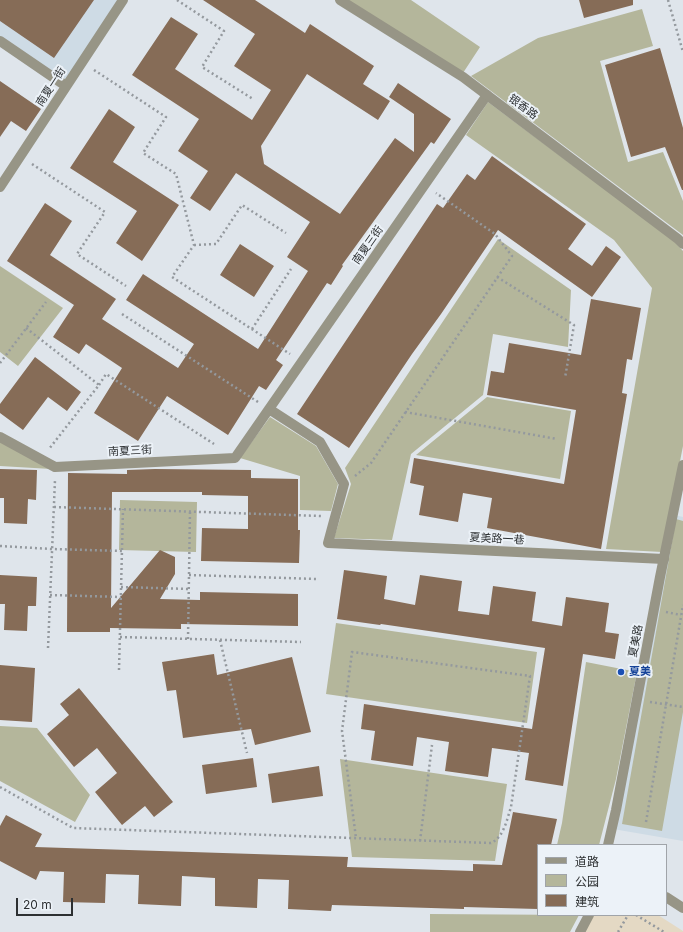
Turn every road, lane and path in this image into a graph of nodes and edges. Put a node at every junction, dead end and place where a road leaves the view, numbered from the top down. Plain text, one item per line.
1 (123, 0) edge
2 (177, 0) edge
3 (340, 0) edge
4 (668, 0) edge
5 (0, 41) edge
6 (683, 52) edge
7 (82, 62) junction
8 (66, 86) junction
9 (487, 95) junction
10 (252, 99) dead end
11 (20, 156) junction
12 (425, 186) junction
13 (0, 187) edge
14 (286, 233) dead end
15 (683, 244) edge
16 (194, 245) junction
17 (291, 269) dead end
18 (497, 278) junction
19 (126, 286) dead end
20 (46, 302) dead end
21 (122, 314) dead end
22 (26, 328) junction
23 (252, 330) junction
24 (302, 362) junction
25 (0, 363) edge
26 (565, 378) dead end
27 (99, 384) junction
28 (269, 410) junction
29 (405, 412) junction
30 (0, 437) edge
31 (557, 439) dead end
32 (235, 458) junction
33 (41, 460) junction
34 (683, 465) edge
35 (55, 467) junction
36 (350, 480) dead end
37 (54, 507) junction
38 (123, 509) junction
39 (190, 511) junction
40 (335, 516) junction
41 (0, 546) edge
42 (52, 549) junction
43 (122, 551) junction
44 (664, 559) junction
45 (189, 575) junction
46 (317, 579) dead end
47 (121, 587) junction
48 (189, 589) junction
49 (50, 595) junction
50 (121, 597) junction
51 (683, 605) edge
52 (120, 637) junction
53 (188, 639) junction
54 (220, 640) junction
55 (301, 642) dead end
56 (48, 648) dead end
57 (119, 670) dead end
58 (637, 700) junction
59 (666, 704) junction
60 (683, 707) edge
61 (432, 745) dead end
62 (248, 752) dead end
63 (0, 788) edge
64 (646, 822) dead end
65 (356, 838) junction
66 (420, 841) junction
67 (608, 844) edge
68 (667, 898) edge
69 (683, 908) edge
70 (589, 916) edge
71 (627, 916) edge
72 (638, 916) edge
73 (580, 932) edge
74 (618, 932) edge
75 (664, 932) edge

1 - 7 street, 南夏一街
2 - 10 path
3 - 9 street, 银香路
4 - 6 path
5 - 8 street
7 - 8 street, 南夏一街
7 - 16 path
8 - 11 street, 南夏一街
9 - 12 street, 南夏三街
9 - 15 street, 银香路
11 - 13 street, 南夏一街
11 - 19 path
12 - 18 path
12 - 24 street, 南夏三街
14 - 16 path
16 - 23 path
17 - 23 path
18 - 26 path
18 - 29 path
20 - 22 path
21 - 28 path
22 - 25 path
22 - 27 path
23 - 24 path
24 - 28 street, 南夏三街
27 - 32 path
27 - 33 path
28 - 32 street, 南夏三街
28 - 40 street
29 - 31 path
29 - 36 path
30 - 33 street, 南夏三街
32 - 35 street, 南夏三街
33 - 35 street, 南夏三街
34 - 44 street, 夏美路
35 - 37 path
37 - 38 path
37 - 42 path
38 - 39 path
38 - 43 path
39 - 40 path
39 - 45 path
40 - 44 street, 夏美路一巷
41 - 42 path
42 - 43 path
42 - 49 path
43 - 47 path
44 - 58 street, 夏美路
45 - 46 path
45 - 48 path
47 - 48 path
47 - 50 path
48 - 53 path
49 - 50 path
49 - 56 path
50 - 52 path
51 - 59 path
52 - 53 path
52 - 57 path
53 - 54 path
54 - 55 path
54 - 62 path
58 - 59 path
58 - 67 street, 夏美路
59 - 60 path
59 - 64 path
61 - 66 path
63 - 65 path
65 - 66 path
65 - 66 path
68 - 69 street
70 - 73 street
71 - 74 path
72 - 75 path

